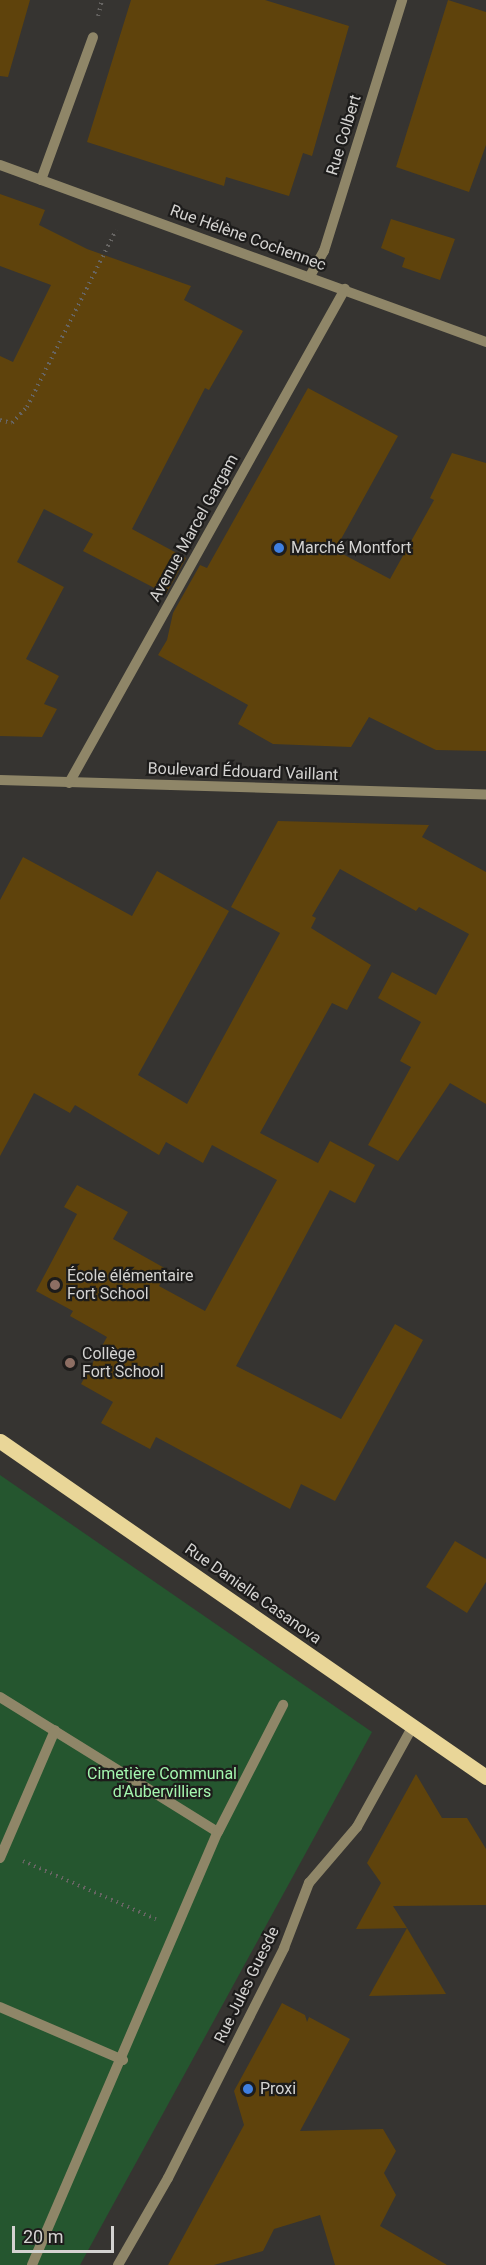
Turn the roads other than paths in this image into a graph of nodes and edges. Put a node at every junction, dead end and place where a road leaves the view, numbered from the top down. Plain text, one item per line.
1 (402, 0) edge
2 (93, 37) dead end
3 (0, 165) edge
4 (40, 180) junction
5 (310, 276) junction
6 (345, 289) junction
7 (486, 342) edge
8 (0, 780) edge
9 (69, 783) junction
10 (486, 794) edge
11 (0, 1441) edge
12 (0, 1697) edge
13 (283, 1705) dead end
14 (413, 1726) junction
15 (55, 1730) junction
16 (486, 1777) edge
17 (218, 1832) junction
18 (1, 1855) edge
19 (0, 2007) edge
20 (123, 2060) junction
21 (32, 2265) edge
22 (118, 2265) edge

1 - 5 street, Rue Colbert
2 - 4 street
3 - 4 street, Rue Hélène Cochennec
4 - 5 street, Rue Hélène Cochennec
5 - 6 street, Rue Hélène Cochennec
6 - 7 street, Rue Hélène Cochennec
6 - 9 street, Avenue Marcel Gargam
8 - 9 street, Boulevard Édouard Vaillant
9 - 10 street, Boulevard Édouard Vaillant
11 - 14 main road, Rue Danielle Casanova
12 - 15 street
13 - 17 street
14 - 16 main road, Rue Danielle Casanova
14 - 22 street, Rue Jules Guesde
15 - 17 street
15 - 18 street
17 - 20 street
19 - 20 street
20 - 21 street

